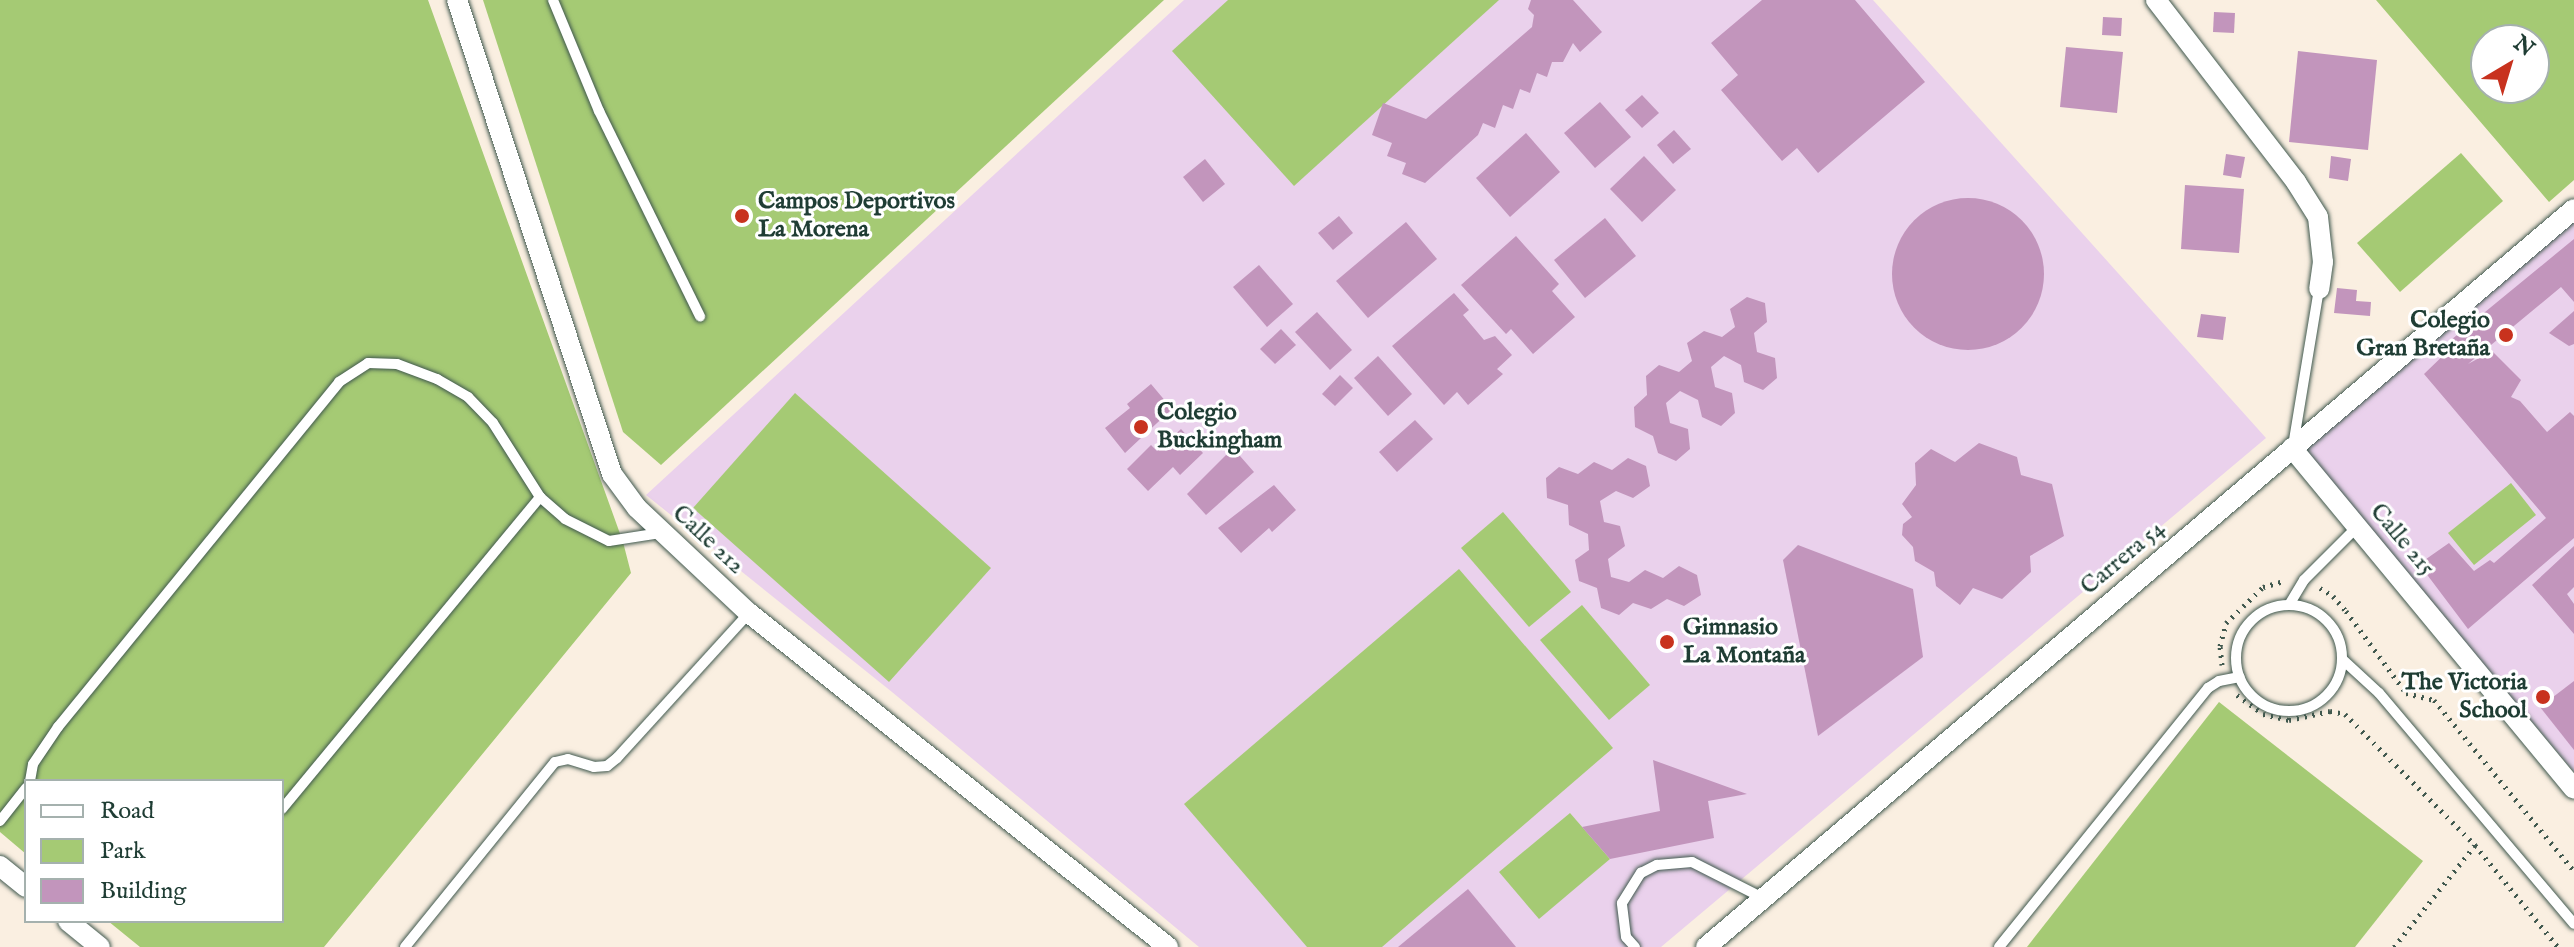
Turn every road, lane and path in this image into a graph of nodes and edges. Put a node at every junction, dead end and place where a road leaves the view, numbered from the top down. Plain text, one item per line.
1 (457, 0) edge
2 (553, 0) edge
3 (2156, 0) edge
4 (2574, 209) edge
5 (2319, 289) joint
6 (700, 316) dead end
7 (2292, 448) junction
8 (540, 497) junction
9 (2357, 527) junction
10 (660, 533) junction
11 (2289, 605) junction
12 (749, 613) junction
13 (2342, 659) junction
14 (2240, 677) junction
15 (30, 779) edge
16 (2574, 789) edge
17 (24, 791) edge
18 (284, 807) edge
19 (0, 821) edge
20 (2475, 845) dead end
21 (0, 866) edge
22 (24, 885) edge
23 (1763, 898) junction
24 (70, 923) edge
25 (2574, 924) edge
26 (2552, 940) dead end
27 (100, 947) edge
28 (405, 947) edge
29 (1168, 947) edge
30 (1635, 947) edge
31 (1706, 947) edge
32 (1999, 947) edge
33 (2394, 947) edge
34 (2547, 947) edge

1 - 10 street, Calle 212
2 - 6 lane
3 - 5 street
4 - 7 street, Carrera 54
5 - 7 lane
7 - 9 street, Calle 215
7 - 23 street, Carrera 54
8 - 10 lane
8 - 15 lane
8 - 18 lane
9 - 11 lane
9 - 16 street, Calle 215
10 - 12 street, Calle 212
11 - 13 lane
11 - 14 lane
12 - 28 lane
12 - 29 street, Calle 212
13 - 14 lane
13 - 25 lane
14 - 32 lane
17 - 19 lane
20 - 33 path
21 - 22 street
23 - 30 lane
23 - 31 street, Carrera 54
24 - 27 street
26 - 34 path

